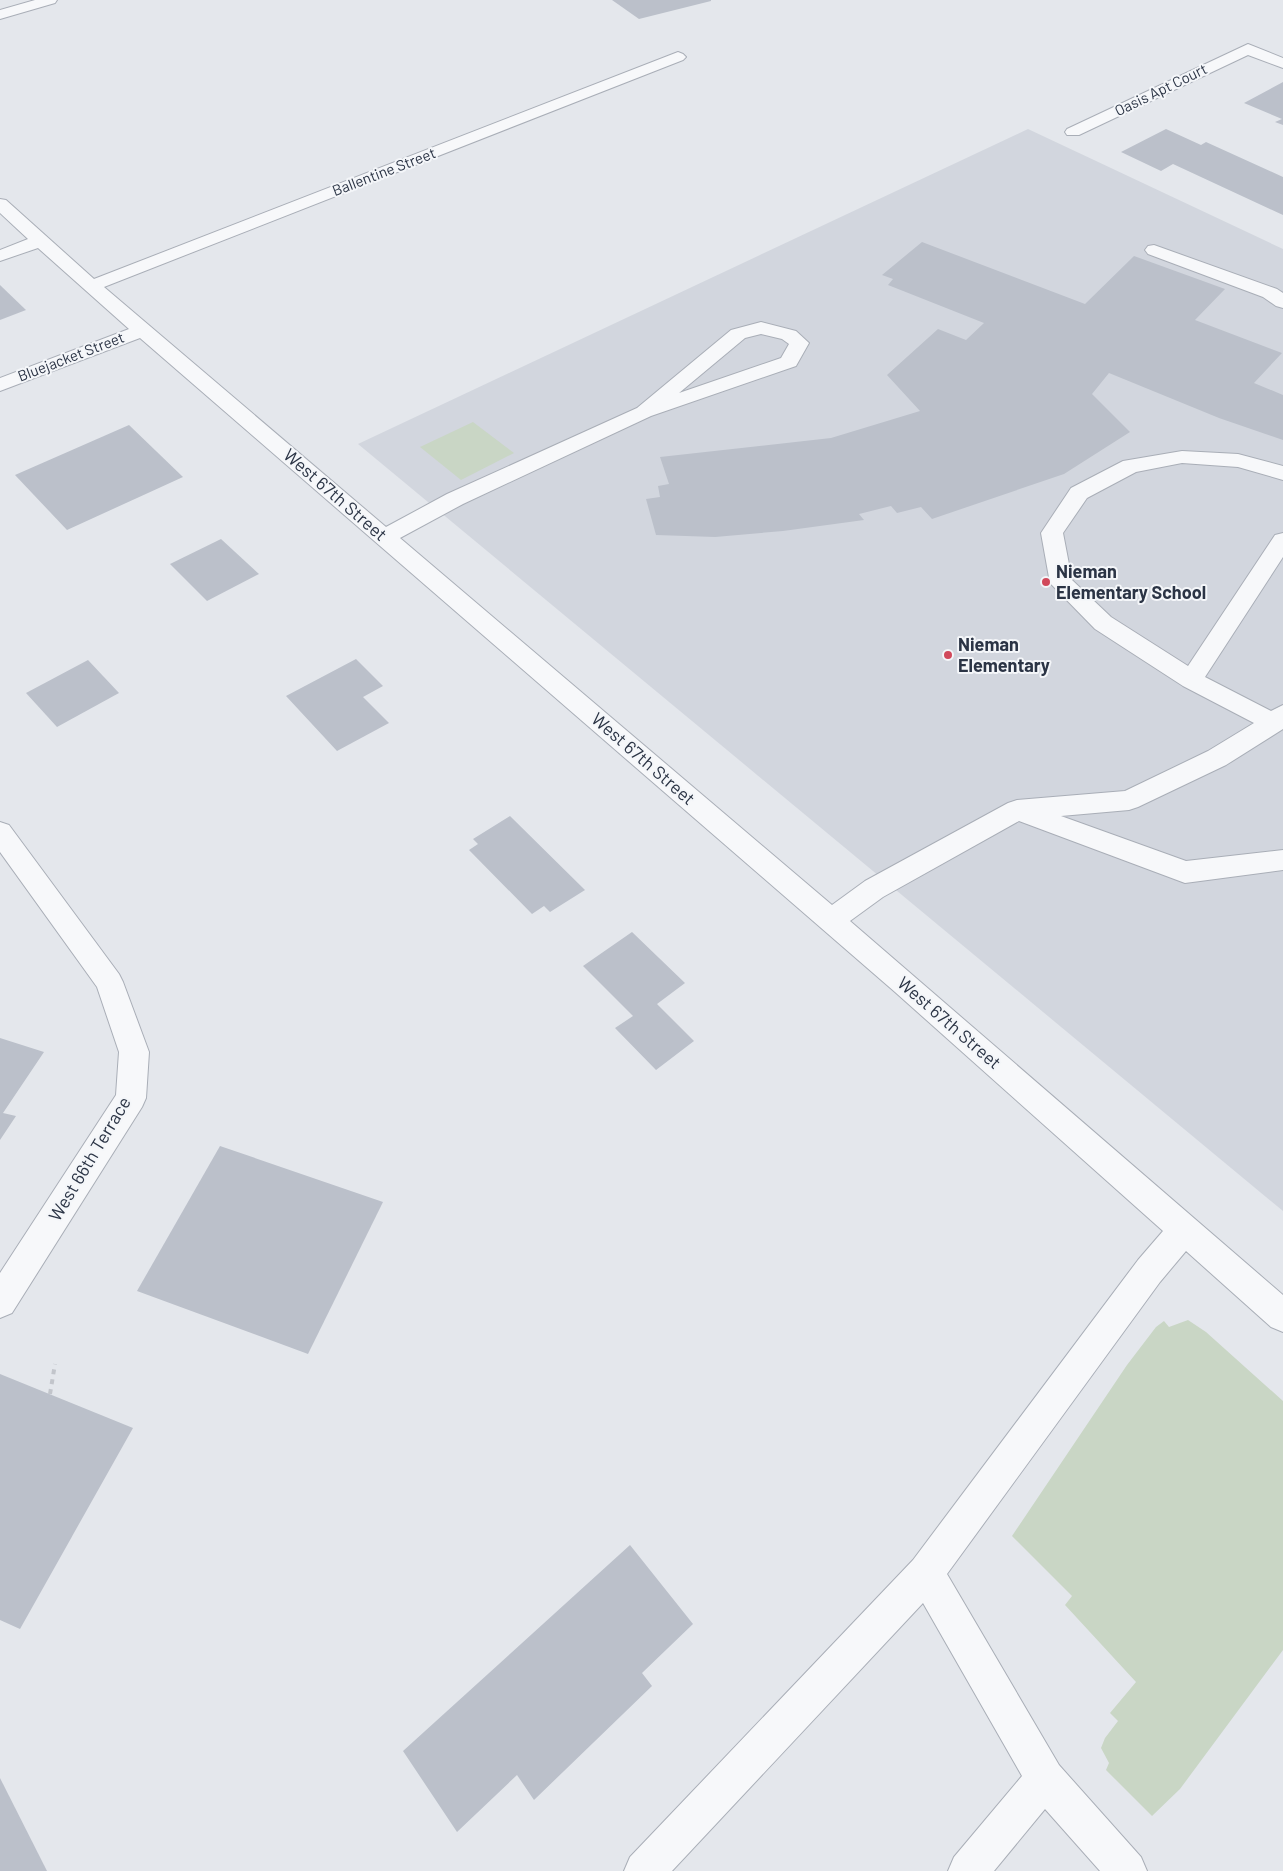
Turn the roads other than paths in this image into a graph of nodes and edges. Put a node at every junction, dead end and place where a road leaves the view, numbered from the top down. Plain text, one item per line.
1 (50, 0) edge
2 (0, 15) edge
3 (678, 57) dead end
4 (1283, 63) edge
5 (1074, 132) dead end
6 (0, 204) edge
7 (41, 240) junction
8 (1154, 250) dead end
9 (0, 256) edge
10 (91, 286) junction
11 (1283, 302) edge
12 (143, 330) junction
13 (0, 385) edge
14 (644, 412) junction
15 (1283, 473) edge
16 (384, 537) junction
17 (1283, 540) edge
18 (1191, 680) junction
19 (1278, 718) edge
20 (1017, 810) junction
21 (0, 832) edge
22 (1283, 860) edge
23 (831, 920) junction
24 (1184, 1229) junction
25 (0, 1302) edge
26 (1283, 1316) edge
27 (926, 1573) junction
28 (1045, 1779) junction
29 (644, 1871) edge
30 (968, 1871) edge
31 (1127, 1871) edge

1 - 2 street
3 - 10 street, Ballentine Street
4 - 5 street, Oasis Apt Court
6 - 7 street, West 67th Street
7 - 9 street
7 - 10 street, West 67th Street
8 - 11 street
10 - 12 street, West 67th Street
12 - 13 street, Bluejacket Street
12 - 16 street, West 67th Street
14 - 14 street
14 - 16 street
15 - 18 street
16 - 23 street, West 67th Street
17 - 18 street
18 - 19 street
19 - 20 street
20 - 22 street
20 - 23 street
21 - 25 street, West 66th Terrace
23 - 24 street, West 67th Street
24 - 26 street, West 67th Street
24 - 27 street
27 - 28 street
27 - 29 street
28 - 30 street
28 - 31 street

